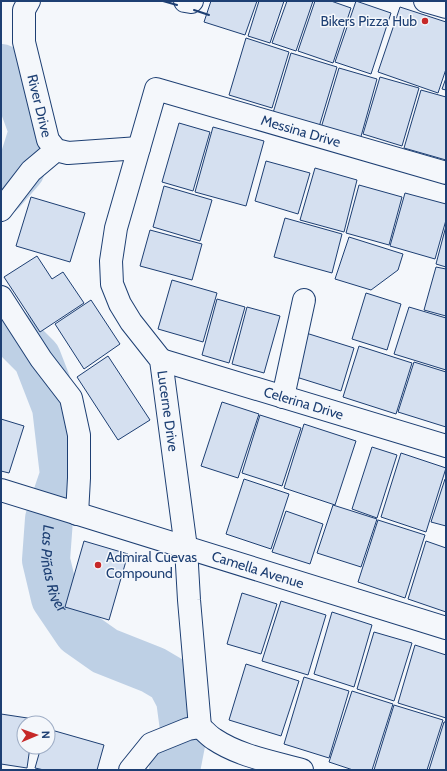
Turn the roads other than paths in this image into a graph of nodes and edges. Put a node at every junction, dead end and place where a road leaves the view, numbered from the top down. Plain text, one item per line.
1 (29, 1) edge
2 (425, 1) edge
3 (446, 7) edge
4 (156, 89) joint
5 (139, 148) junction
6 (56, 150) junction
7 (446, 174) edge
8 (1, 210) edge
9 (1, 297) edge
10 (304, 300) dead end
11 (160, 360) junction
12 (283, 397) junction
13 (446, 446) edge
14 (9, 492) edge
15 (72, 512) junction
16 (186, 548) junction
17 (446, 628) edge
18 (194, 728) junction
19 (130, 770) edge
20 (302, 770) edge

1 - 6 street, River Drive
2 - 3 street
4 - 5 street, Lucerne Drive
4 - 7 street, Messina Drive
5 - 6 street, River Drive
5 - 11 street, Lucerne Drive
6 - 8 street
9 - 15 street
10 - 12 street
11 - 12 street, Celerina Drive
11 - 16 street, Lucerne Drive
12 - 13 street, Celerina Drive
14 - 15 street, Camella Avenue
15 - 16 street, Camella Avenue
16 - 17 street, Camella Avenue
16 - 18 street, Lucerne Drive
18 - 19 street
18 - 20 street

